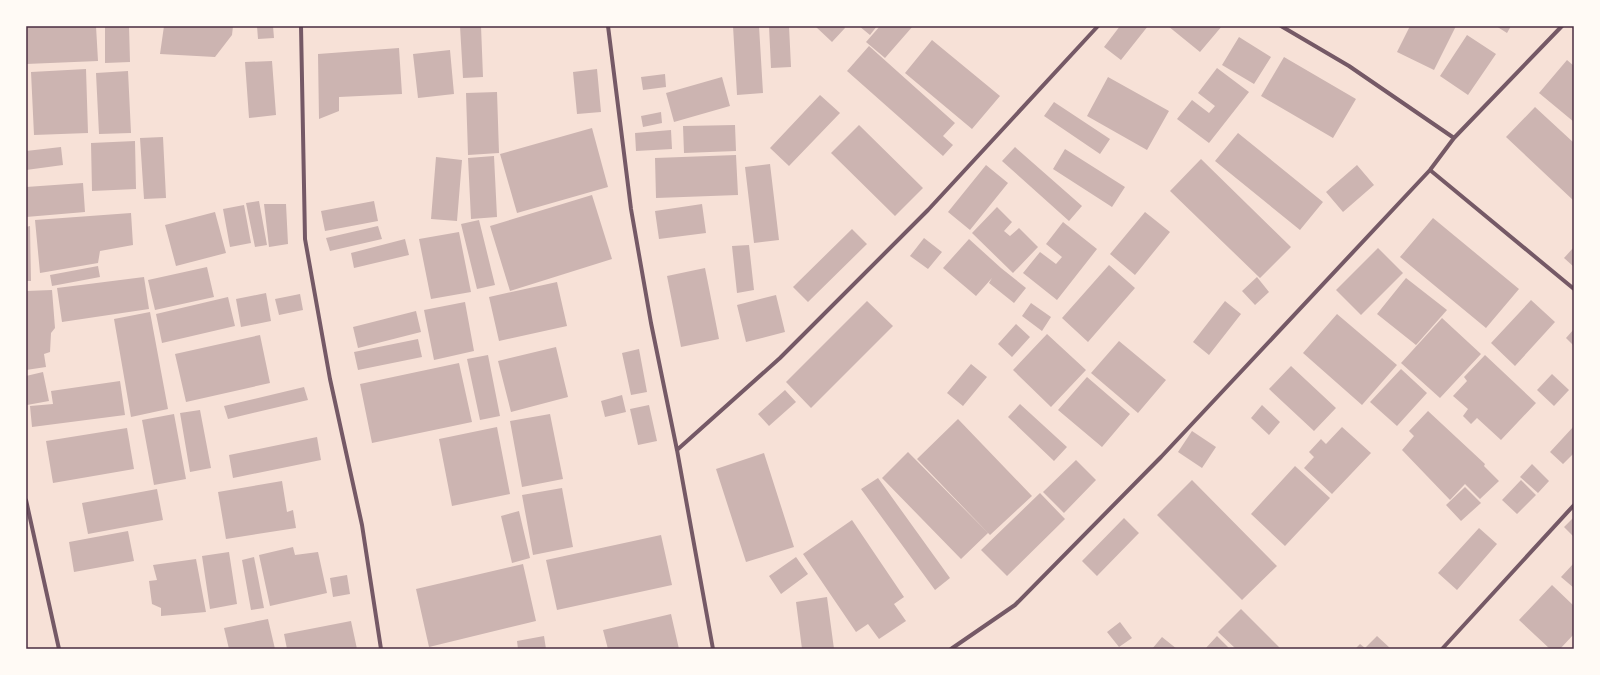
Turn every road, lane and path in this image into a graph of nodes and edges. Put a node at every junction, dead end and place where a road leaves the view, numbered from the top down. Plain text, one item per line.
1 (301, 26) edge
2 (608, 26) edge
3 (1098, 26) edge
4 (1281, 26) edge
5 (1562, 26) edge
6 (1454, 138) junction
7 (1430, 170) junction
8 (1574, 289) edge
9 (677, 450) junction
10 (26, 500) edge
11 (1574, 506) edge
12 (59, 649) edge
13 (381, 649) edge
14 (713, 649) edge
15 (951, 649) edge
16 (1442, 649) edge

1 - 13 street
2 - 9 street
3 - 9 street
4 - 6 street
5 - 6 street
6 - 7 street
7 - 8 street
7 - 15 street
9 - 14 street
10 - 12 street
11 - 16 street

